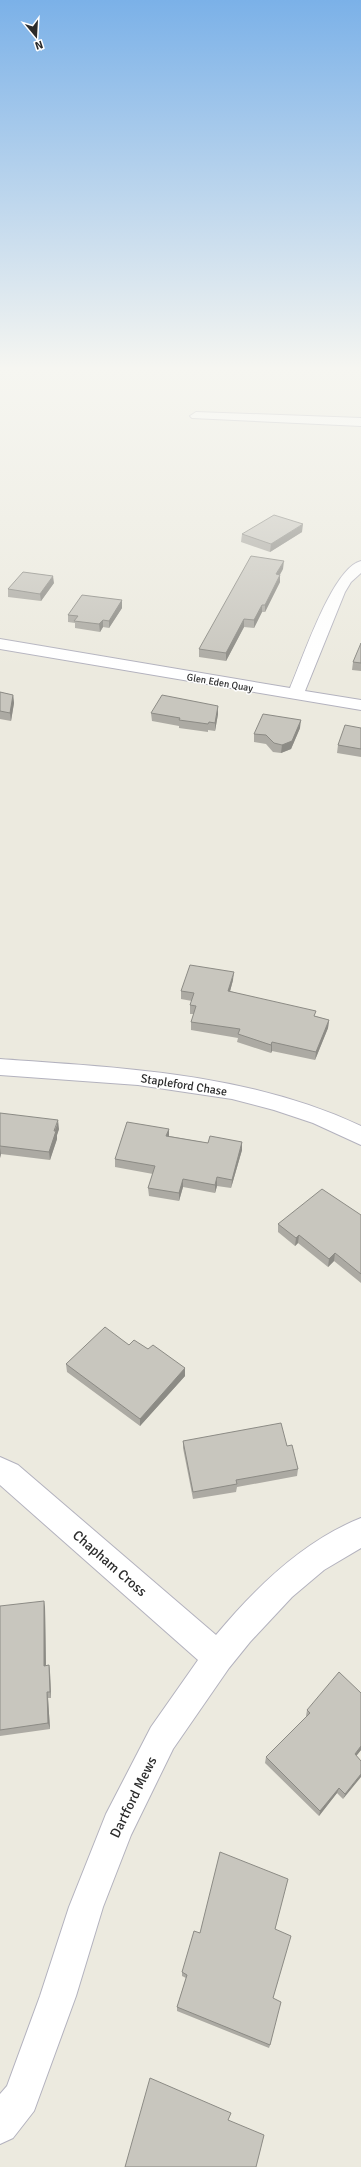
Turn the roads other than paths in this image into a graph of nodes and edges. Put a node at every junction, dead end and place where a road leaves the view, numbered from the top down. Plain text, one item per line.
1 (361, 565) edge
2 (0, 644) edge
3 (295, 695) junction
4 (361, 705) edge
5 (0, 1067) edge
6 (361, 1136) edge
7 (0, 1470) edge
8 (361, 1532) edge
9 (218, 1657) junction
10 (0, 2125) edge

1 - 3 street
2 - 3 street, Glen Eden Quay
3 - 4 street, Glen Eden Quay
5 - 6 street, Stapleford Chase
7 - 9 street, Chapham Cross
8 - 9 street, Dartford Mews
9 - 10 street, Dartford Mews

